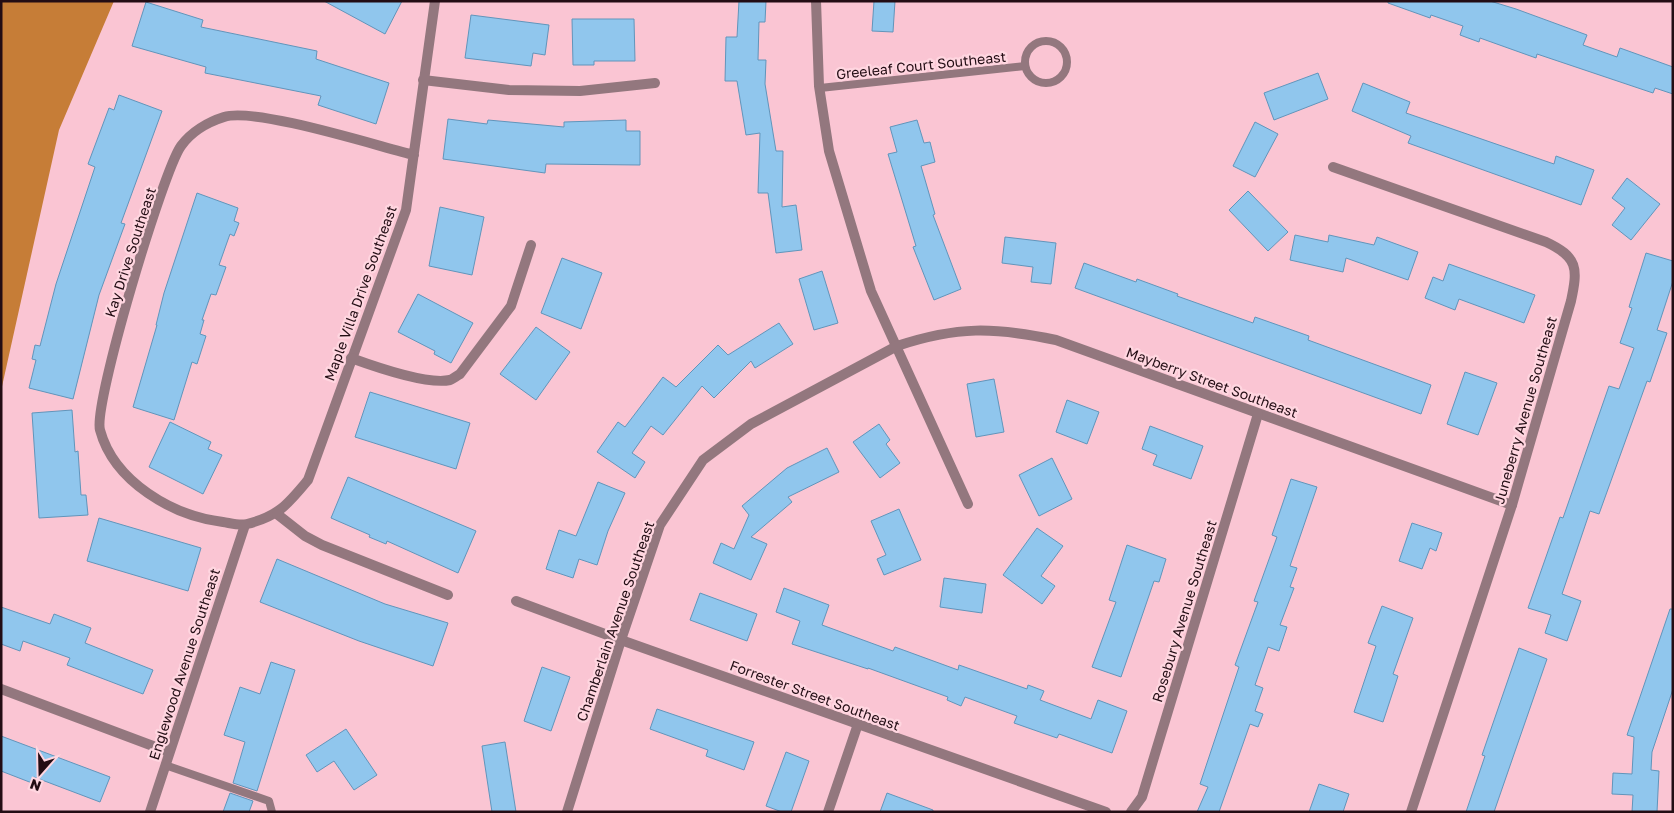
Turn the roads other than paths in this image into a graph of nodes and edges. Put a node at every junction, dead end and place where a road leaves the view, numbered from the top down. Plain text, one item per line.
1 (435, 1) edge
2 (816, 1) edge
3 (1025, 66) junction
4 (423, 80) junction
5 (655, 83) dead end
6 (820, 88) junction
7 (414, 155) junction
8 (1333, 167) dead end
9 (531, 245) dead end
10 (897, 346) junction
11 (350, 358) junction
12 (1258, 414) junction
13 (968, 504) dead end
14 (1512, 505) junction
15 (277, 514) junction
16 (245, 525) junction
17 (448, 595) dead end
18 (516, 601) dead end
19 (621, 640) junction
20 (1, 689) edge
21 (858, 724) junction
22 (169, 752) junction
23 (165, 765) junction
24 (150, 812) edge
25 (272, 812) edge
26 (567, 812) edge
27 (828, 812) edge
28 (1106, 812) edge
29 (1131, 812) edge
30 (1411, 812) edge

1 - 4 street, Maple Villa Drive Southeast
2 - 6 street
3 - 3 lane, Greeleaf Court Southeast
3 - 6 lane, Greeleaf Court Southeast
4 - 5 street
4 - 7 street, Maple Villa Drive Southeast
6 - 10 street
7 - 11 street, Maple Villa Drive Southeast
7 - 16 street, Kay Drive Southeast
8 - 14 street, Juneberry Avenue Southeast
9 - 11 street
10 - 12 street, Mayberry Street Southeast
10 - 13 street
10 - 19 street, Chamberlain Avenue Southeast
11 - 15 street, Maple Villa Drive Southeast
12 - 14 street, Mayberry Street Southeast
12 - 29 street, Rosebury Avenue Southeast
14 - 30 street, Juneberry Avenue Southeast
15 - 16 street, Maple Villa Drive Southeast
15 - 17 street
16 - 22 street, Englewood Avenue Southeast
18 - 19 street, Forrester Street Southeast
19 - 21 street, Forrester Street Southeast
19 - 26 street, Chamberlain Avenue Southeast
20 - 22 street
21 - 27 street
21 - 28 street, Forrester Street Southeast
22 - 23 street, Englewood Avenue Southeast
23 - 24 street, Englewood Avenue Southeast
23 - 25 lane

